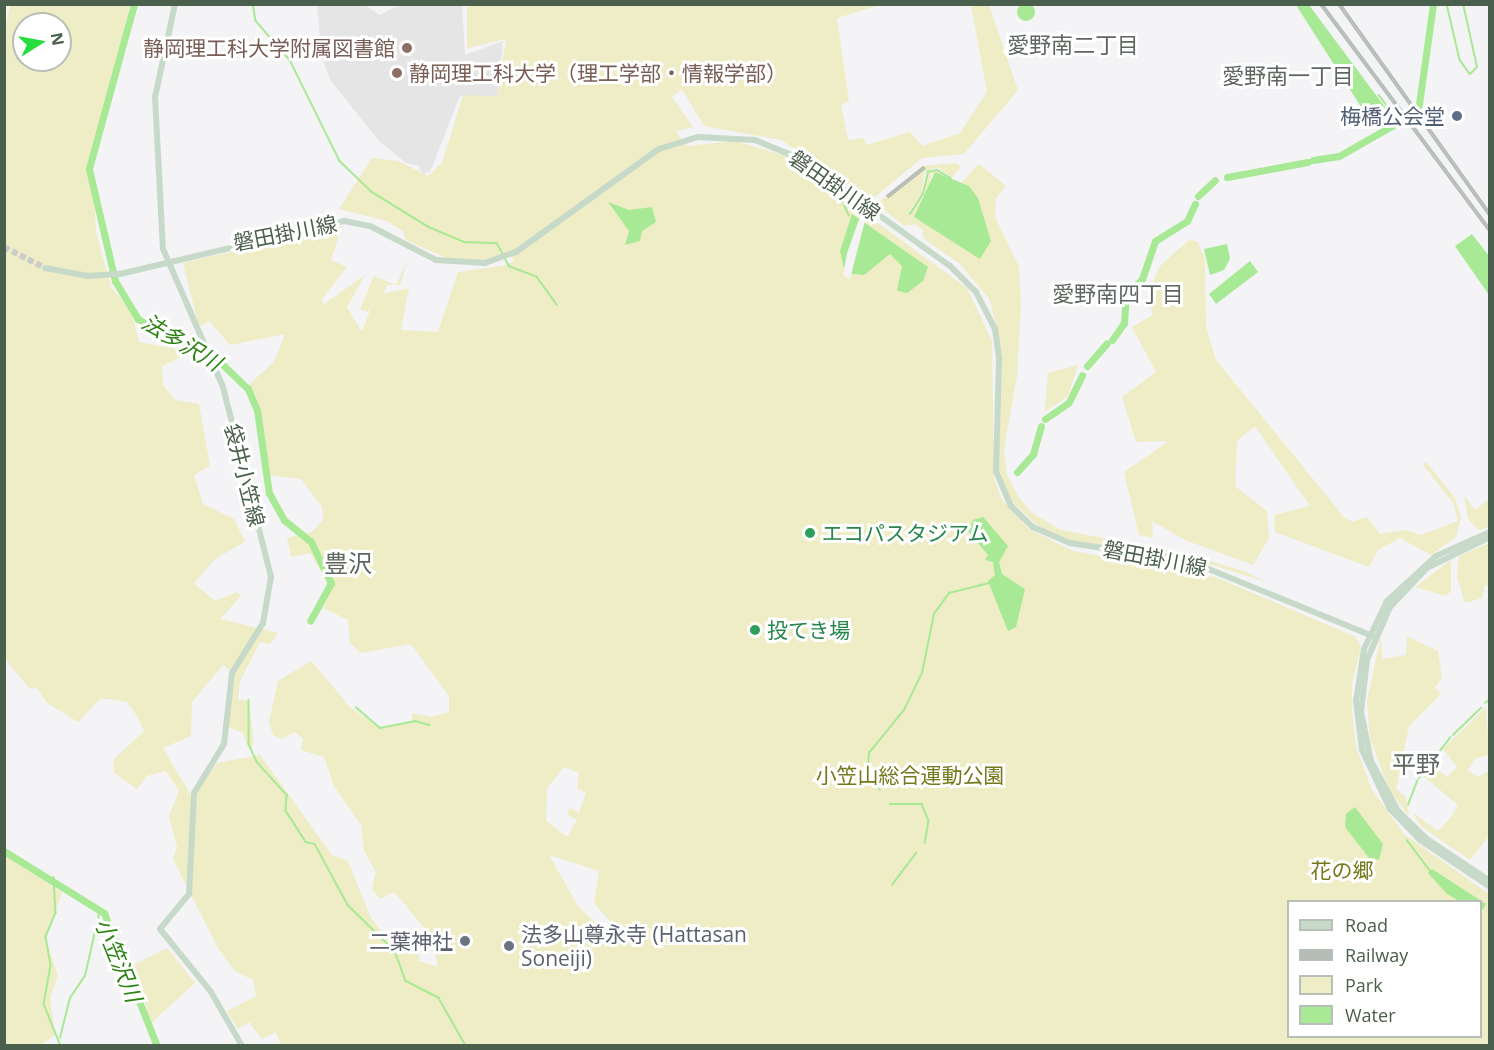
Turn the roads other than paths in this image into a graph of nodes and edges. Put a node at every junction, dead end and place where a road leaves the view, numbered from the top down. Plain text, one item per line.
1 (175, 4) edge
2 (168, 260) junction
3 (45, 268) tunnel mouth
4 (1490, 532) edge
5 (1490, 537) edge
6 (1464, 544) junction
7 (1372, 636) junction
8 (1490, 881) edge
9 (1490, 887) edge
10 (242, 1046) edge

1 - 2 main road, 袋井小笠線
2 - 3 main road, 磐田掛川線
2 - 7 main road, 磐田掛川線
2 - 10 main road, 袋井小笠線
4 - 6 main road
5 - 6 main road
6 - 7 main road
7 - 8 main road
7 - 9 main road

